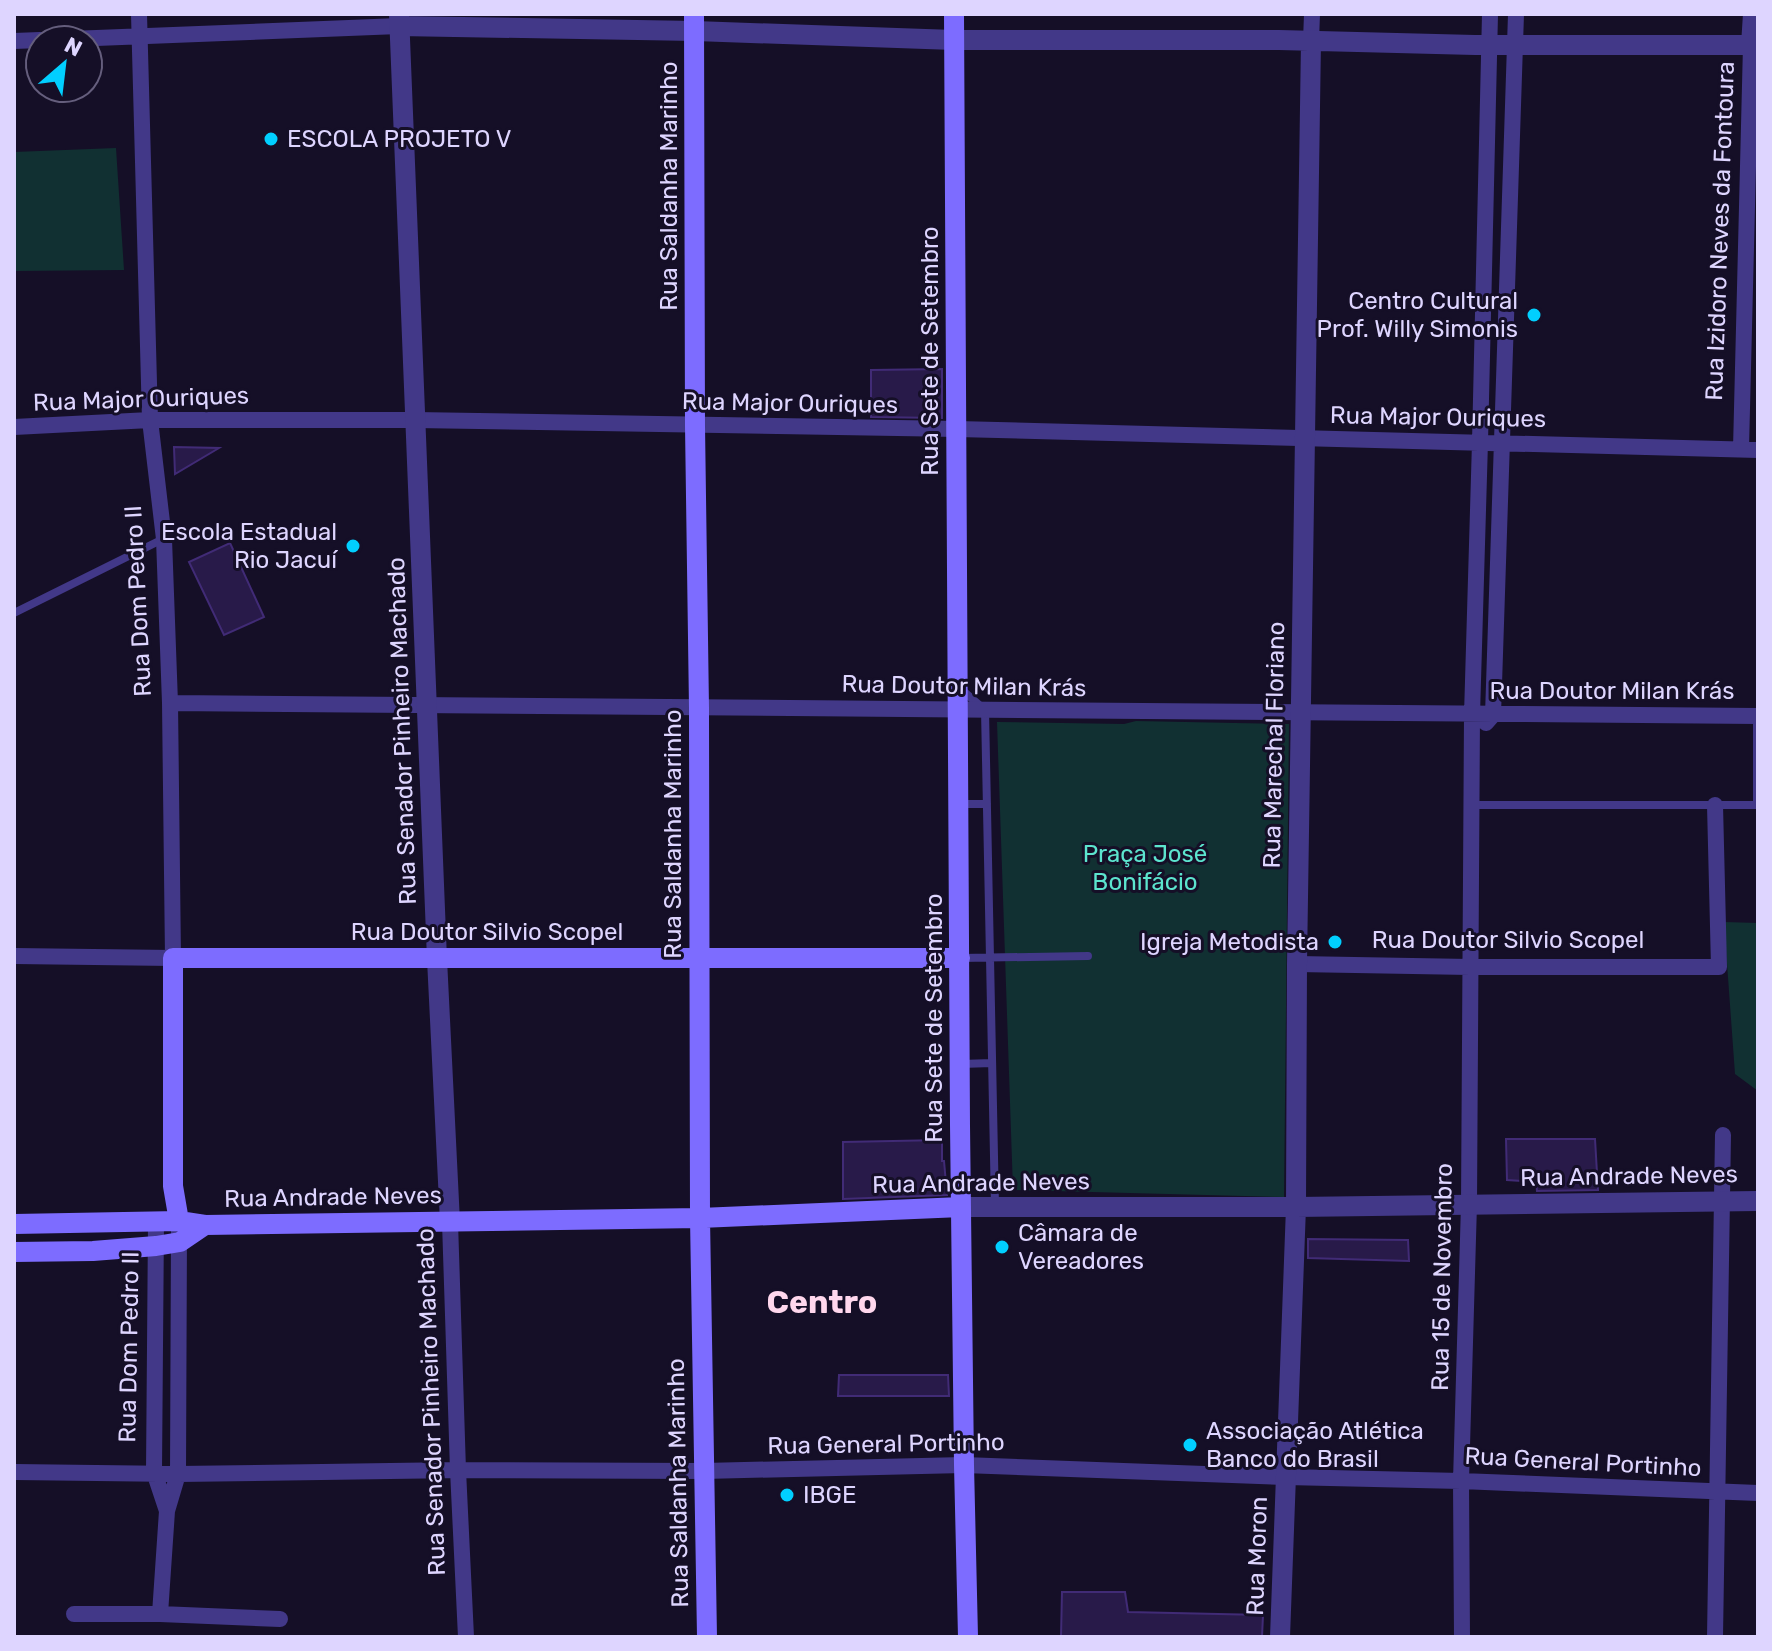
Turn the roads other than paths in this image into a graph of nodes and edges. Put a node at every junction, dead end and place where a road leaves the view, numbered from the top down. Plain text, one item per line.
1 (139, 14) edge
2 (954, 14) edge
3 (1312, 14) edge
4 (1490, 14) edge
5 (1516, 14) edge
6 (1753, 14) edge
7 (399, 20) edge
8 (694, 23) edge
9 (140, 36) junction
10 (104, 37) edge
11 (954, 40) junction
12 (1311, 41) junction
13 (1489, 45) junction
14 (1514, 45) junction
15 (1755, 45) edge
16 (1753, 136) edge
17 (1487, 148) junction
18 (1511, 149) junction
19 (1752, 235) edge
20 (1485, 244) junction
21 (1508, 246) junction
22 (1751, 314) edge
23 (150, 420) junction
24 (415, 420) junction
25 (695, 426) junction
26 (14, 427) edge
27 (957, 429) junction
28 (1305, 438) junction
29 (1480, 442) junction
30 (1502, 443) junction
31 (1741, 449) junction
32 (1758, 450) edge
33 (1478, 512) junction
34 (1500, 513) junction
35 (164, 539) junction
36 (14, 613) edge
37 (1475, 620) junction
38 (1496, 620) junction
39 (958, 687) junction
40 (170, 703) junction
41 (428, 706) junction
42 (699, 708) junction
43 (959, 709) junction
44 (985, 710) junction
45 (1300, 713) junction
46 (1472, 715) junction
47 (1493, 715) junction
48 (1757, 716) edge
49 (1472, 739) junction
50 (959, 804) junction
51 (987, 804) junction
52 (1473, 805) junction
53 (1715, 805) junction
54 (14, 956) edge
55 (1088, 956) dead end
56 (173, 958) junction
57 (700, 958) junction
58 (960, 958) junction
59 (990, 958) junction
60 (437, 959) junction
61 (1297, 964) junction
62 (1470, 967) junction
63 (992, 1063) junction
64 (960, 1065) junction
65 (1723, 1135) dead end
66 (173, 1186) junction
67 (1758, 1201) edge
68 (1723, 1202) junction
69 (1469, 1204) junction
70 (961, 1207) junction
71 (995, 1207) junction
72 (1296, 1207) junction
73 (700, 1218) junction
74 (179, 1221) junction
75 (156, 1222) junction
76 (450, 1222) junction
77 (23, 1224) edge
78 (205, 1225) junction
79 (180, 1242) junction
80 (156, 1246) junction
81 (24, 1252) edge
82 (964, 1465) junction
83 (458, 1470) junction
84 (704, 1471) junction
85 (14, 1472) edge
86 (154, 1472) junction
87 (178, 1474) junction
88 (1286, 1477) junction
89 (1461, 1481) junction
90 (1718, 1493) junction
91 (1758, 1493) edge
92 (167, 1511) junction
93 (74, 1614) dead end
94 (160, 1614) junction
95 (280, 1619) dead end
96 (466, 1637) edge
97 (707, 1637) edge
98 (968, 1637) edge
99 (1280, 1637) edge
100 (1462, 1637) edge
101 (1715, 1637) edge

1 - 9 street, Rua Dom Pedro II
2 - 11 main road, Rua Sete de Setembro
3 - 12 street, Rua Marechal Floriano
4 - 13 street, Rua 15 de Novembro
5 - 14 street
6 - 15 street, Rua Izidoro Neves da Fontoura
7 - 8 street
7 - 9 street
7 - 24 street, Rua Senador Pinheiro Machado
8 - 11 street
8 - 25 main road, Rua Saldanha Marinho
9 - 10 street
9 - 23 street, Rua Dom Pedro II
11 - 12 street
11 - 27 main road, Rua Sete de Setembro
12 - 13 street
12 - 28 street, Rua Marechal Floriano
13 - 14 street
13 - 17 street, Rua 15 de Novembro
14 - 15 street
14 - 18 street
15 - 16 street, Rua Izidoro Neves da Fontoura
16 - 19 street, Rua Izidoro Neves da Fontoura
17 - 18 street
17 - 20 street, Rua 15 de Novembro
18 - 21 street
19 - 22 street, Rua Izidoro Neves da Fontoura
20 - 21 street
20 - 29 street, Rua 15 de Novembro
21 - 30 street
22 - 31 street, Rua Izidoro Neves da Fontoura
23 - 24 street, Rua Major Ouriques
23 - 26 street, Rua Major Ouriques
23 - 35 street, Rua Dom Pedro II
24 - 25 street, Rua Major Ouriques
24 - 41 street, Rua Senador Pinheiro Machado
25 - 27 street, Rua Major Ouriques
25 - 42 main road, Rua Saldanha Marinho
27 - 28 street, Rua Major Ouriques
27 - 39 main road, Rua Sete de Setembro
28 - 29 street, Rua Major Ouriques
28 - 45 street, Rua Marechal Floriano
29 - 30 street, Rua Major Ouriques
29 - 33 street, Rua 15 de Novembro
30 - 31 street, Rua Major Ouriques
30 - 34 street
31 - 32 street, Rua Major Ouriques
33 - 34 street
33 - 37 street, Rua 15 de Novembro
34 - 38 street
35 - 36 lane
35 - 40 street, Rua Dom Pedro II
37 - 38 street
37 - 46 street, Rua 15 de Novembro
38 - 47 street
39 - 43 main road, Rua Sete de Setembro
39 - 44 lane
40 - 41 street, Rua Doutor Milan Krás
40 - 56 street, Rua Dom Pedro II
41 - 42 street, Rua Doutor Milan Krás
41 - 60 street, Rua Senador Pinheiro Machado
42 - 43 street, Rua Doutor Milan Krás
42 - 57 main road, Rua Saldanha Marinho
43 - 44 street, Rua Doutor Milan Krás
43 - 50 main road, Rua Sete de Setembro
44 - 45 street, Rua Doutor Milan Krás
44 - 51 lane
45 - 46 street, Rua Doutor Milan Krás
45 - 61 street, Rua Marechal Floriano
46 - 47 street, Rua Doutor Milan Krás
46 - 49 street, Rua 15 de Novembro
47 - 48 street, Rua Doutor Milan Krás
47 - 49 street
48 - 53 lane
49 - 52 street, Rua 15 de Novembro
50 - 51 lane
50 - 58 main road, Rua Sete de Setembro
51 - 59 lane
52 - 53 lane
52 - 62 street, Rua 15 de Novembro
53 - 62 street, Rua Doutor Silvio Scopel
54 - 56 street, Rua Doutor Silvio Scopel
55 - 59 lane
56 - 60 main road, Rua Doutor Silvio Scopel
56 - 66 main road, Rua Dom Pedro II
57 - 58 main road, Rua Doutor Silvio Scopel
57 - 60 main road, Rua Doutor Silvio Scopel
57 - 73 main road, Rua Saldanha Marinho
58 - 59 lane
58 - 64 main road, Rua Sete de Setembro
59 - 63 lane
60 - 76 street, Rua Senador Pinheiro Machado
61 - 62 street, Rua Doutor Silvio Scopel
61 - 72 street, Rua Marechal Floriano
62 - 69 street, Rua 15 de Novembro
63 - 64 lane
63 - 71 lane
64 - 70 main road, Rua Sete de Setembro
65 - 68 street
66 - 74 main road, Rua Dom Pedro II
66 - 75 main road, Rua Dom Pedro II
67 - 68 street, Rua Andrade Neves
68 - 69 street, Rua Andrade Neves
68 - 90 street
69 - 72 street, Rua Andrade Neves
69 - 89 street, Rua 15 de Novembro
70 - 71 street, Rua Andrade Neves
70 - 73 main road, Rua Andrade Neves
70 - 82 main road, Rua Sete de Setembro
71 - 72 street, Rua Andrade Neves
72 - 88 street, Rua Marechal Floriano
73 - 76 main road, Rua Andrade Neves
73 - 84 main road, Rua Saldanha Marinho
74 - 75 main road, Rua Andrade Neves
74 - 78 main road, Rua Andrade Neves
74 - 79 street, Rua Dom Pedro II
75 - 77 main road, Rua Andrade Neves
75 - 80 street, Rua Dom Pedro II
76 - 78 main road, Rua Andrade Neves
76 - 83 street, Rua Senador Pinheiro Machado
77 - 81 main road
78 - 79 main road, Rua Andrade Neves
79 - 80 main road
79 - 87 street, Rua Dom Pedro II
80 - 81 main road
80 - 86 street, Rua Dom Pedro II
82 - 84 street, Rua General Portinho
82 - 88 street, Rua General Portinho
82 - 98 main road, Rua Sete de Setembro
83 - 84 street, Rua General Portinho
83 - 87 street, Rua General Portinho
83 - 96 street, Rua Senador Pinheiro Machado
84 - 97 main road, Rua Saldanha Marinho
85 - 86 street, Rua General Portinho
86 - 87 street, Rua General Portinho
86 - 92 street, Rua Dom Pedro II
87 - 92 street, Rua Dom Pedro II
88 - 89 street, Rua General Portinho
88 - 99 street, Rua Moron
89 - 90 street, Rua General Portinho
89 - 100 street, Rua 15 de Novembro
90 - 91 street, Rua General Portinho
90 - 101 street
92 - 94 street, Rua Dom Pedro II
93 - 94 street
94 - 95 street

